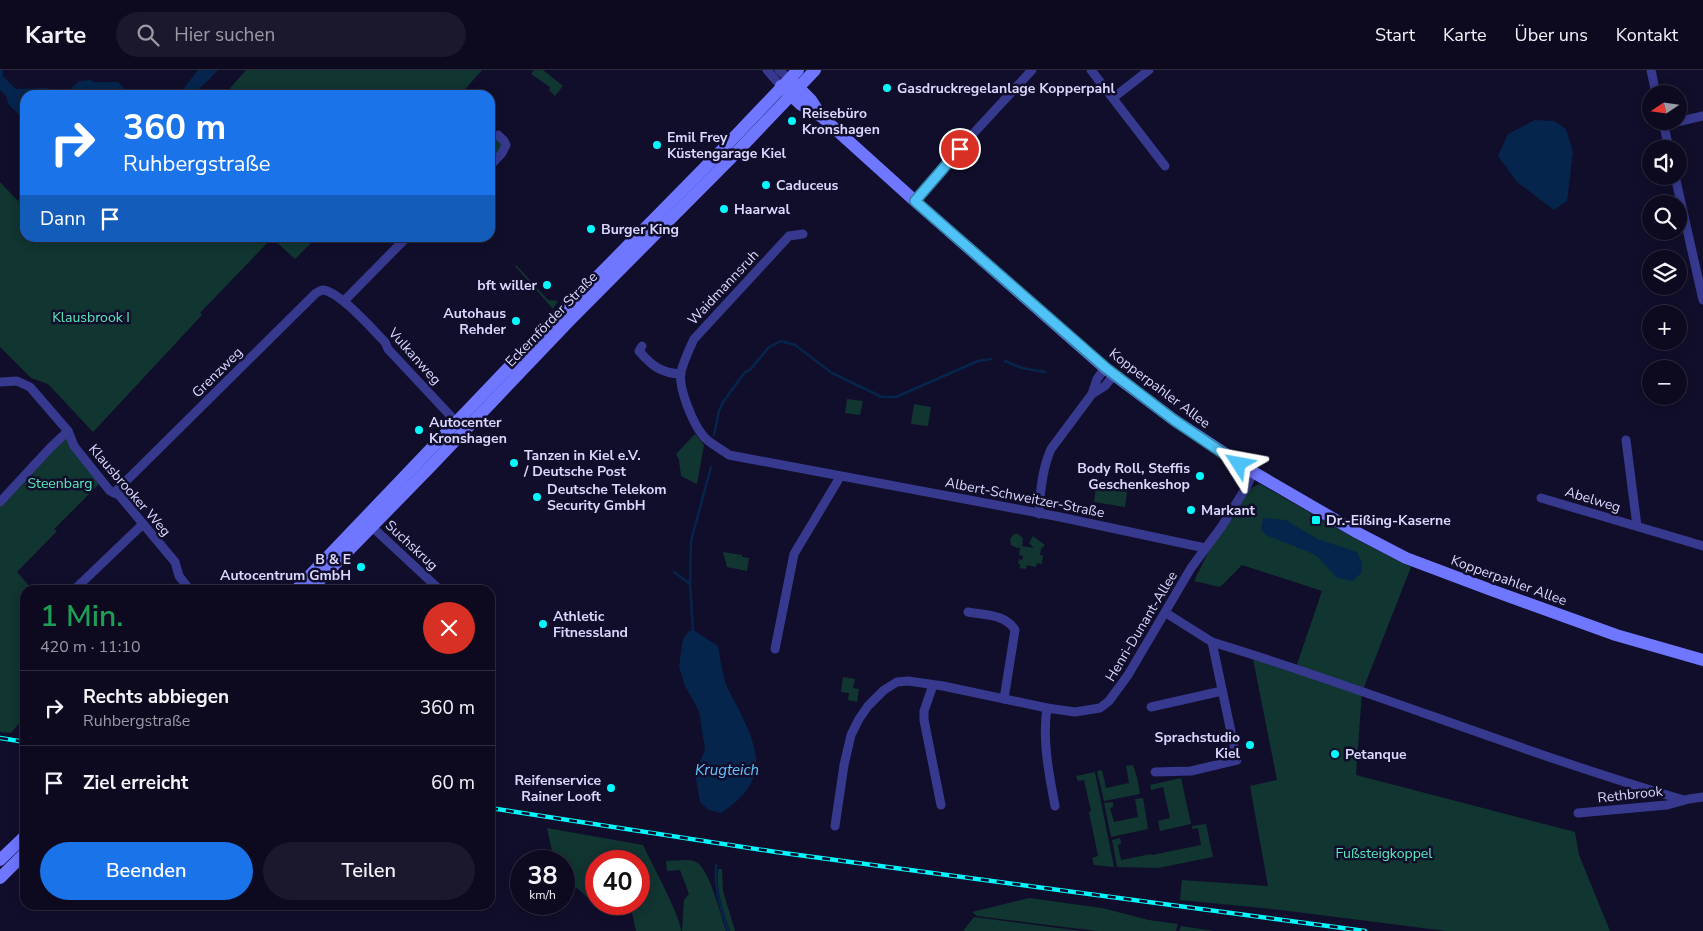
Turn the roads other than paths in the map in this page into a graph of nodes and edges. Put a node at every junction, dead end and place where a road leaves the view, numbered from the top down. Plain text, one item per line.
1 (767, 70) edge
2 (779, 70) edge
3 (815, 70) edge
4 (1032, 70) edge
5 (1091, 70) edge
6 (1149, 70) edge
7 (1646, 70) edge
8 (1651, 70) edge
9 (1653, 82) junction
10 (791, 84) edge
11 (1654, 85) edge
12 (1113, 98) junction
13 (1703, 116) edge
14 (1688, 119) edge
15 (495, 136) edge
16 (495, 161) edge
17 (1165, 166) dead end
18 (1677, 185) edge
19 (915, 201) junction
20 (803, 234) dead end
21 (402, 242) edge
22 (1703, 300) edge
23 (344, 301) junction
24 (642, 346) dead end
25 (1110, 371) junction
26 (681, 374) junction
27 (0, 382) edge
28 (461, 427) junction
29 (68, 431) junction
30 (1626, 440) dead end
31 (729, 455) joint
32 (1253, 472) junction
33 (840, 477) junction
34 (114, 493) junction
35 (1542, 498) dead end
36 (0, 502) edge
37 (1039, 514) junction
38 (368, 523) junction
39 (143, 524) junction
40 (1637, 526) junction
41 (1703, 546) edge
42 (1205, 548) junction
43 (79, 585) edge
44 (186, 585) edge
45 (301, 585) edge
46 (314, 585) edge
47 (435, 585) edge
48 (968, 612) dead end
49 (1166, 613) junction
50 (1212, 642) junction
51 (775, 649) dead end
52 (1703, 660) edge
53 (932, 685) junction
54 (1222, 691) junction
55 (1004, 699) junction
56 (1151, 707) dead end
57 (1047, 708) junction
58 (1155, 772) dead end
59 (1703, 797) edge
60 (1684, 800) junction
61 (941, 805) dead end
62 (1055, 806) dead end
63 (1578, 813) dead end
64 (835, 826) dead end
65 (20, 841) edge
66 (20, 859) edge
67 (0, 860) edge
68 (0, 878) edge

1 - 10 street
2 - 10 street
3 - 10 street, Eckernförder Straße
4 - 19 street
5 - 12 street
6 - 12 street
7 - 9 street
8 - 9 street
9 - 11 street
10 - 19 street, Kopperpahler Allee
10 - 28 street, Eckernförder Straße
12 - 17 street
13 - 14 street
15 - 16 street
18 - 22 street
19 - 25 street, Kopperpahler Allee
20 - 26 street, Waidmannsruh
21 - 23 street
23 - 28 street, Vulkanweg
23 - 34 street, Grenzweg
24 - 26 street
25 - 32 street, Kopperpahler Allee
25 - 37 street
26 - 31 street, Waidmannsruh
27 - 29 street, Klausbrooker Weg
28 - 38 street, Eckernförder Straße
29 - 34 street, Klausbrooker Weg
29 - 36 street
30 - 40 street, Abelweg
31 - 33 street, Albert-Schweitzer-Straße
32 - 42 street, Henri-Dunant-Allee
32 - 52 street, Kopperpahler Allee
33 - 37 street, Albert-Schweitzer-Straße
33 - 51 street
34 - 39 street, Klausbrooker Weg
35 - 40 street, Abelweg
37 - 42 street, Albert-Schweitzer-Straße
38 - 45 street, Eckernförder Straße
38 - 46 street, Eckernförder Straße
38 - 47 street, Suchskrug
39 - 43 street
39 - 44 street, Klausbrooker Weg
40 - 41 street, Abelweg
42 - 49 street, Henri-Dunant-Allee
48 - 55 street
49 - 50 street
49 - 57 street, Henri-Dunant-Allee
50 - 54 street
50 - 60 street
53 - 55 street, Henri-Dunant-Allee
53 - 61 street
53 - 64 street, Henri-Dunant-Allee
54 - 56 street
54 - 58 street
55 - 57 street, Henri-Dunant-Allee
57 - 62 street
59 - 60 street
60 - 63 street, Rethbrook
65 - 67 street
66 - 68 street

